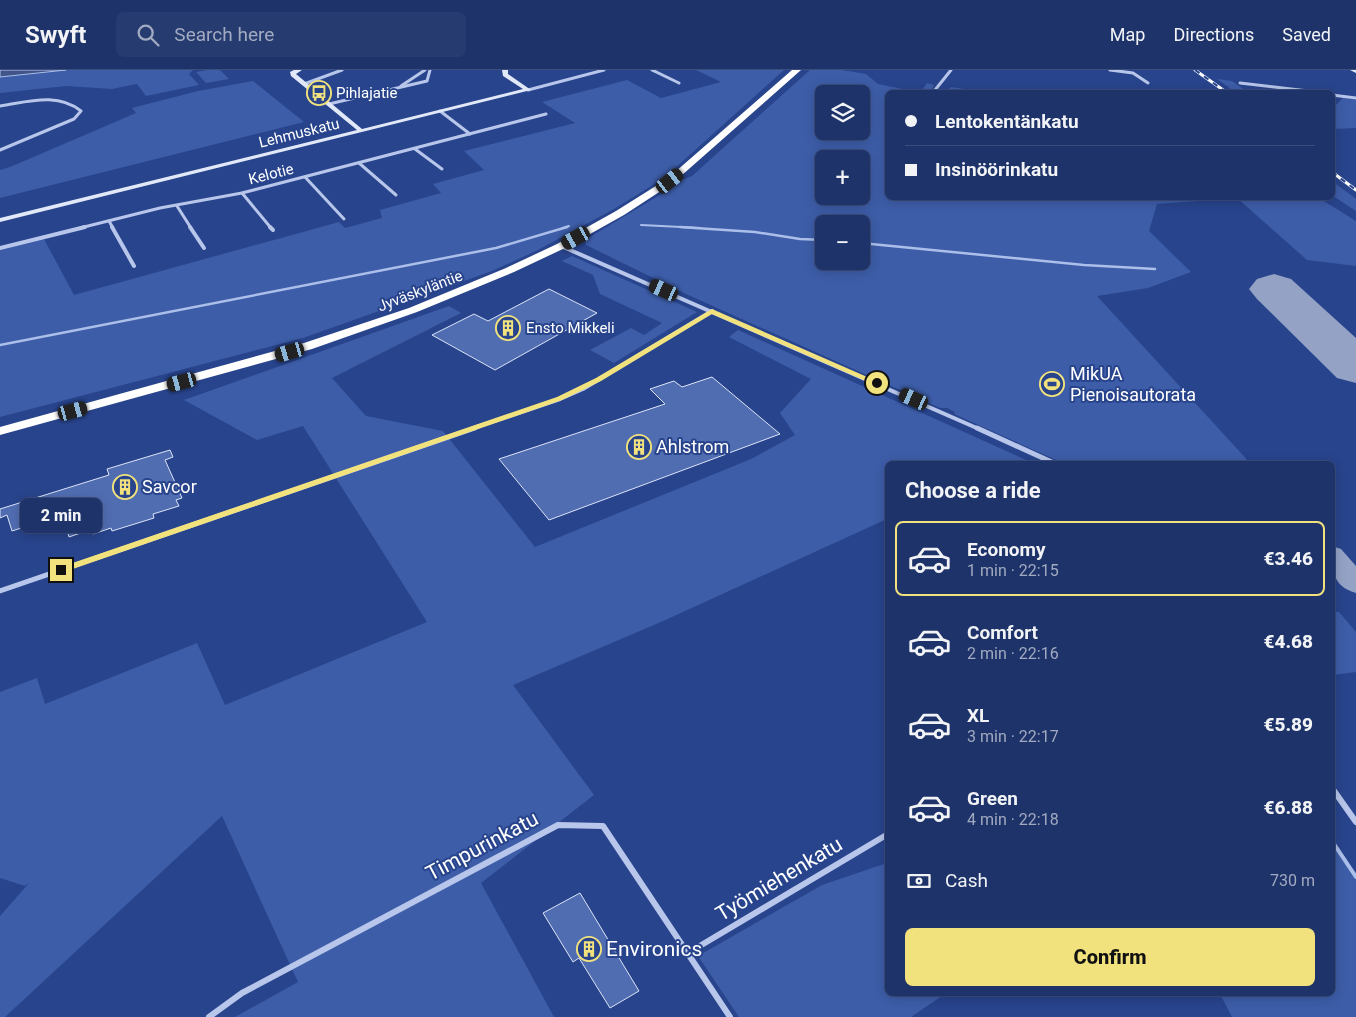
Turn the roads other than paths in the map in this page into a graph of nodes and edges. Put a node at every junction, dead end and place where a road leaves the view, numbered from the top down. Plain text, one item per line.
1 (299, 70) edge
2 (342, 70) edge
3 (425, 70) edge
4 (430, 70) edge
5 (504, 70) edge
6 (604, 70) edge
7 (652, 70) edge
8 (796, 70) edge
9 (952, 70) edge
10 (1110, 70) edge
11 (679, 83) dead end
12 (1240, 83) dead end
13 (304, 84) junction
14 (1148, 84) dead end
15 (399, 88) junction
16 (528, 90) junction
17 (935, 90) dead end
18 (1300, 90) edge
19 (1335, 95) edge
20 (1356, 98) edge
21 (329, 104) junction
22 (0, 106) edge
23 (440, 111) junction
24 (546, 114) dead end
25 (361, 131) junction
26 (470, 134) junction
27 (415, 148) junction
28 (0, 150) edge
29 (360, 163) junction
30 (442, 169) dead end
31 (305, 177) junction
32 (242, 193) junction
33 (396, 195) dead end
34 (177, 206) junction
35 (344, 219) dead end
36 (0, 220) edge
37 (108, 221) junction
38 (273, 230) dead end
39 (561, 246) junction
40 (0, 248) edge
41 (204, 248) dead end
42 (134, 266) dead end
43 (712, 311) junction
44 (0, 431) edge
45 (1049, 461) edge
46 (0, 591) edge
47 (1335, 792) edge
48 (1356, 822) edge
49 (885, 836) edge
50 (688, 953) junction
51 (210, 1017) edge
52 (730, 1017) edge

1 - 13 street
2 - 13 street
3 - 15 street
4 - 15 street
5 - 16 street
6 - 16 street, Lehmuskatu
7 - 11 street
8 - 39 highway, Jyväskyläntie
9 - 17 street
10 - 14 street
12 - 18 street
13 - 21 street
15 - 21 street
16 - 23 street, Lehmuskatu
19 - 20 street
21 - 25 street
22 - 28 street
23 - 25 street, Lehmuskatu
23 - 26 street
24 - 26 street, Kelotie
25 - 36 street, Lehmuskatu
26 - 27 street, Kelotie
27 - 29 street, Kelotie
27 - 30 street
29 - 31 street, Kelotie
29 - 33 street
31 - 32 street, Kelotie
31 - 35 street
32 - 34 street, Kelotie
32 - 38 street
34 - 37 street, Kelotie
34 - 41 street
37 - 40 street, Kelotie
37 - 42 street
39 - 43 street
39 - 44 highway, Jyväskyläntie
43 - 45 street
43 - 46 street
47 - 48 street
49 - 50 street, Työmiehenkatu
50 - 51 street, Timpurinkatu
50 - 52 street, Timpurinkatu

